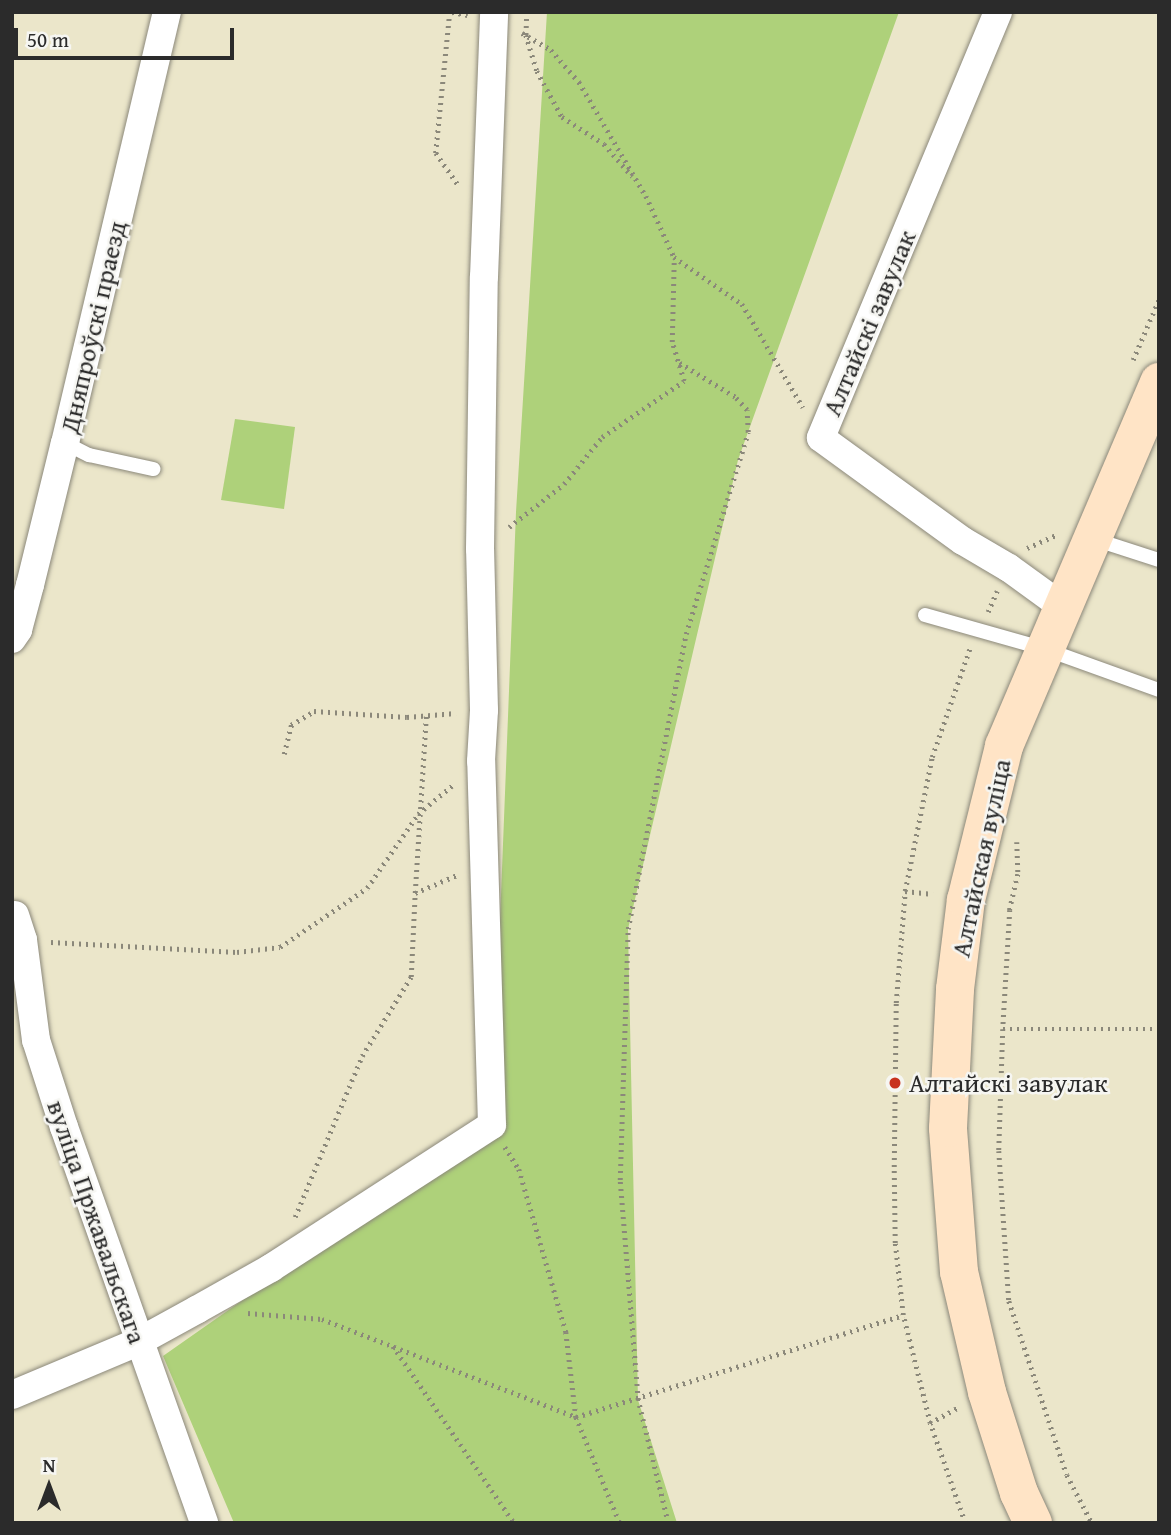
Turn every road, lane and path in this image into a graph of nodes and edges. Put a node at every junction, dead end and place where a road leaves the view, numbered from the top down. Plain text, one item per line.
1 (167, 12) edge
2 (450, 12) edge
3 (527, 12) edge
4 (998, 12) edge
5 (494, 16) edge
6 (526, 35) junction
7 (640, 185) junction
8 (486, 226) junction
9 (674, 257) junction
10 (679, 363) junction
11 (1159, 382) edge
12 (821, 438) junction
13 (65, 443) junction
14 (153, 469) dead end
15 (1093, 539) junction
16 (480, 549) junction
17 (1159, 560) edge
18 (1064, 608) junction
19 (925, 615) dead end
20 (12, 639) edge
21 (1045, 649) junction
22 (1159, 690) edge
23 (484, 710) junction
24 (426, 715) junction
25 (284, 754) dead end
26 (481, 761) junction
27 (418, 814) junction
28 (1017, 834) dead end
29 (484, 864) junction
30 (905, 891) dead end
31 (415, 893) junction
32 (933, 894) dead end
33 (1002, 908) dead end
34 (1010, 910) junction
35 (19, 928) joint
36 (1003, 1029) junction
37 (1159, 1029) edge
38 (492, 1125) junction
39 (293, 1222) dead end
40 (198, 1310) junction
41 (903, 1315) dead end
42 (138, 1342) junction
43 (393, 1346) junction
44 (12, 1395) edge
45 (638, 1399) junction
46 (576, 1417) junction
47 (618, 1521) edge
48 (204, 1523) edge
49 (514, 1523) edge
50 (668, 1523) edge
51 (1033, 1523) edge
52 (1092, 1523) edge

1 - 13 street, Дняпроўскі праезд
2 - 8 path
3 - 6 path
4 - 12 street, Алтайскі завулак
5 - 6 path
5 - 8 street
6 - 7 path
6 - 7 path
7 - 9 path
8 - 16 street
9 - 10 path
9 - 12 path
10 - 16 path
10 - 45 path
11 - 15 main road, Алтайская вуліца
12 - 18 street, Алтайскі завулак
13 - 14 lane
13 - 20 street, Дняпроўскі праезд
15 - 17 lane
15 - 18 main road, Алтайская вуліца
16 - 23 street
18 - 21 main road, Алтайская вуліца
19 - 21 lane
21 - 22 lane
21 - 51 main road, Алтайская вуліца
23 - 24 path
23 - 26 street
24 - 25 path
24 - 27 path
26 - 27 path
26 - 29 street
27 - 31 path
27 - 35 path
28 - 34 path
29 - 31 path
29 - 38 street
30 - 32 path
31 - 39 path
33 - 34 path
34 - 36 path
35 - 42 street, вуліца Пржавальскага
36 - 37 path
36 - 52 path
38 - 40 street
38 - 46 path
40 - 42 street
40 - 43 path
41 - 45 path
42 - 44 street
42 - 48 street, вуліца Пржавальскага
43 - 46 path
43 - 49 path
45 - 46 path
45 - 50 path
46 - 47 path

